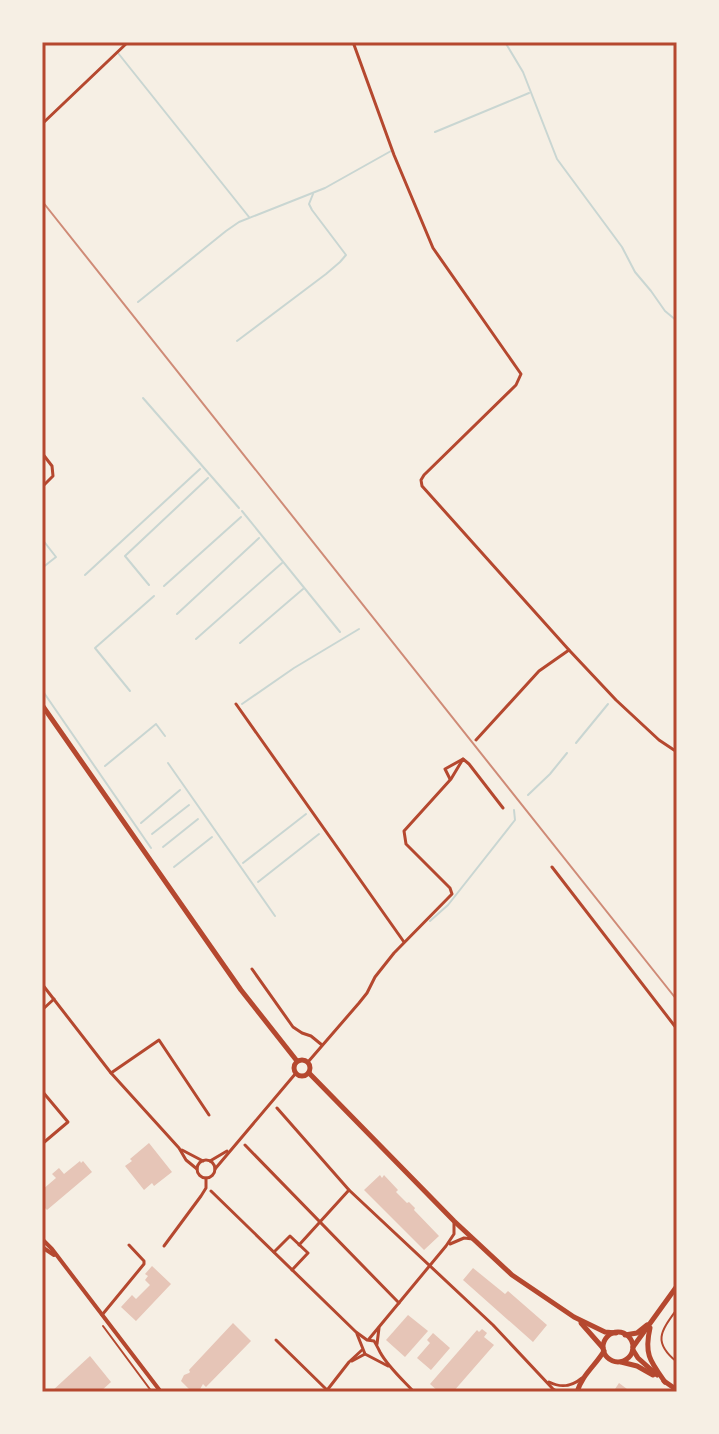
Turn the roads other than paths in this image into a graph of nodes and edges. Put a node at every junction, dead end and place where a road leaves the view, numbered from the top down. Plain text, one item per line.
1 (128, 42) edge
2 (353, 42) edge
3 (42, 124) edge
4 (42, 453) edge
5 (42, 487) edge
6 (569, 650) junction
7 (236, 704) dead end
8 (42, 705) edge
9 (476, 740) dead end
10 (677, 752) edge
11 (463, 759) junction
12 (451, 779) junction
13 (503, 808) dead end
14 (552, 867) dead end
15 (404, 942) junction
16 (252, 969) dead end
17 (42, 984) edge
18 (54, 999) junction
19 (42, 1010) edge
20 (677, 1029) edge
21 (322, 1045) junction
22 (297, 1061) junction
23 (308, 1062) junction
24 (111, 1073) junction
25 (296, 1073) junction
26 (309, 1073) junction
27 (42, 1091) edge
28 (277, 1108) dead end
29 (209, 1115) dead end
30 (42, 1144) edge
31 (245, 1145) dead end
32 (233, 1146) junction
33 (179, 1148) junction
34 (203, 1161) junction
35 (210, 1161) junction
36 (197, 1169) junction
37 (215, 1169) junction
38 (206, 1178) junction
39 (349, 1190) junction
40 (211, 1191) dead end
41 (454, 1221) junction
42 (320, 1222) junction
43 (42, 1239) edge
44 (473, 1239) junction
45 (129, 1245) dead end
46 (299, 1245) junction
47 (164, 1246) dead end
48 (446, 1246) junction
49 (42, 1247) edge
50 (274, 1252) junction
51 (56, 1256) junction
52 (429, 1267) junction
53 (292, 1270) junction
54 (677, 1289) edge
55 (399, 1303) junction
56 (677, 1309) edge
57 (102, 1315) junction
58 (574, 1317) junction
59 (651, 1322) junction
60 (379, 1328) junction
61 (616, 1333) junction
62 (625, 1335) junction
63 (276, 1340) dead end
64 (366, 1341) junction
65 (378, 1347) junction
66 (633, 1349) junction
67 (603, 1350) junction
68 (366, 1353) junction
69 (611, 1361) junction
70 (620, 1362) junction
71 (677, 1362) edge
72 (593, 1367) junction
73 (391, 1368) junction
74 (582, 1378) junction
75 (545, 1380) junction
76 (665, 1382) junction
77 (677, 1390) edge
78 (327, 1391) edge
79 (161, 1392) edge
80 (414, 1392) edge
81 (558, 1392) edge
82 (577, 1392) edge

1 - 3 street
2 - 6 street
4 - 5 street
6 - 9 street
6 - 10 street
7 - 15 street
8 - 22 main road
11 - 12 street
11 - 12 street
11 - 13 street
12 - 15 street
14 - 20 street
15 - 21 street
16 - 21 street
17 - 18 street
18 - 19 street
18 - 24 street
21 - 23 street
22 - 23 main road
22 - 25 main road
23 - 26 main road
24 - 29 street
24 - 33 street
25 - 26 main road
25 - 32 street
26 - 41 main road
27 - 30 street
28 - 39 street
31 - 42 street
32 - 35 street
32 - 37 street
33 - 34 street
33 - 36 street
34 - 35 street
34 - 36 street
35 - 37 street
36 - 38 street
37 - 38 street
38 - 47 street
39 - 42 street
39 - 52 street
40 - 50 street
41 - 44 main road
41 - 48 street
42 - 46 street
42 - 55 street
43 - 51 main road
44 - 48 street
44 - 58 main road
45 - 57 street
46 - 50 street
46 - 53 street
48 - 52 street
49 - 51 main road
50 - 53 street
51 - 57 main road
52 - 55 street
52 - 75 street
53 - 64 street
54 - 59 main road
55 - 60 street
56 - 71 lane
57 - 79 main road
58 - 61 main road
58 - 67 main road
59 - 62 main road
59 - 66 main road
59 - 76 main road
60 - 64 street
60 - 65 street
61 - 62 main road
61 - 67 main road
62 - 66 main road
63 - 78 street
64 - 65 street
64 - 68 street
65 - 68 street
65 - 73 street
66 - 70 main road
66 - 76 main road
67 - 69 main road
67 - 72 main road
68 - 73 street
68 - 78 street
69 - 70 main road
69 - 72 main road
70 - 76 main road
72 - 74 main road
73 - 80 street
74 - 75 street
74 - 82 main road
75 - 81 street
76 - 77 main road

